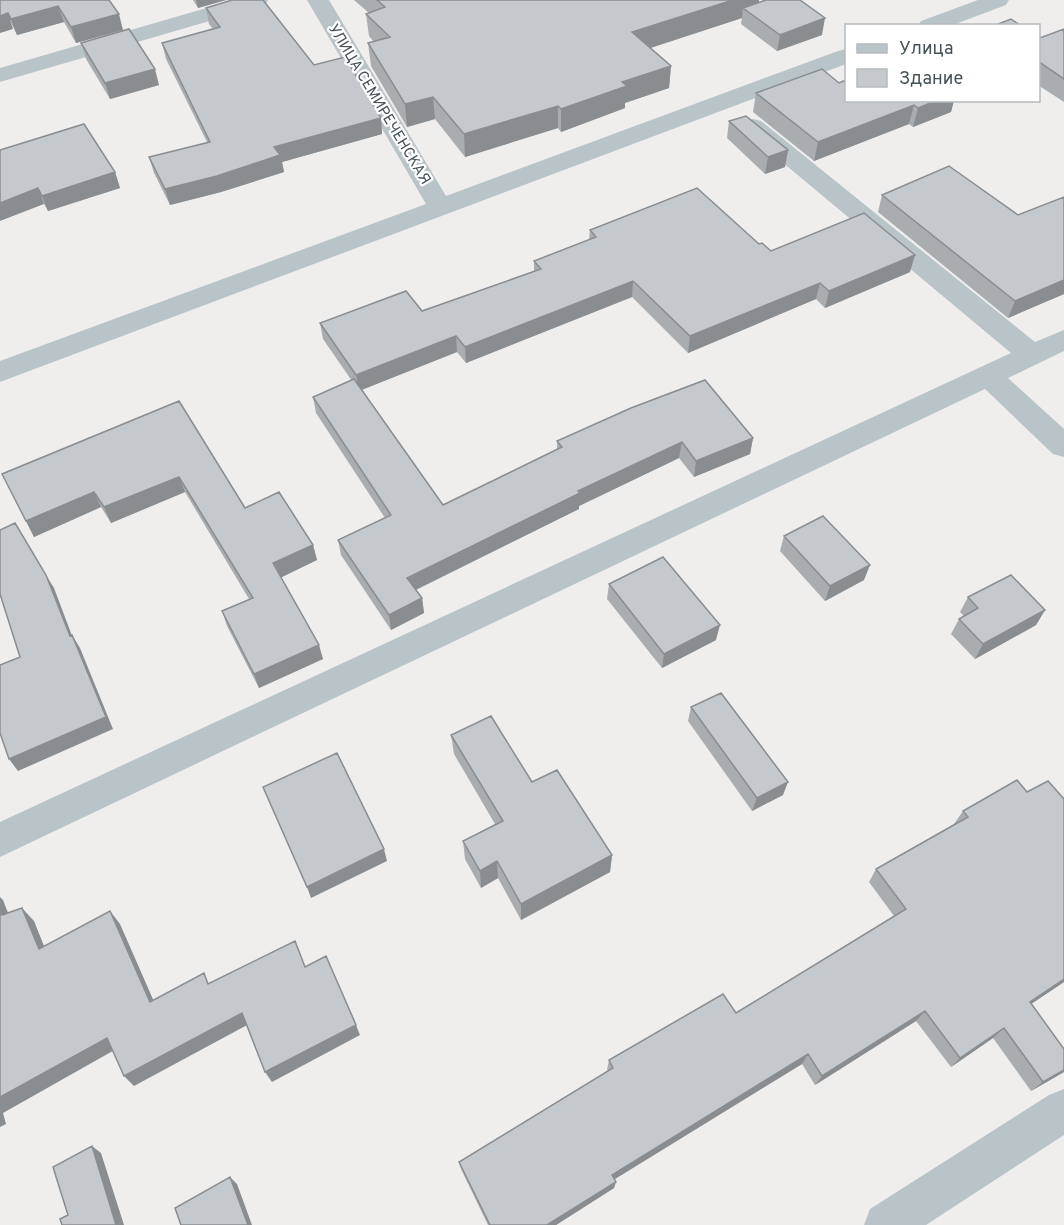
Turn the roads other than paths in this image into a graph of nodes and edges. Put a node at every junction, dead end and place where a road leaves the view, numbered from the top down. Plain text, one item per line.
1 (257, 0) edge
2 (318, 0) edge
3 (998, 0) edge
4 (934, 24) edge
5 (845, 56) edge
6 (0, 75) edge
7 (724, 102) junction
8 (441, 207) junction
9 (1064, 340) edge
10 (1032, 355) junction
11 (0, 372) edge
12 (988, 376) junction
13 (1064, 446) edge
14 (0, 840) edge
15 (1064, 1110) edge
16 (886, 1225) edge

1 - 6 street
2 - 8 street, УЛИЦА СЕМИРЕЧЕНСКАЯ
3 - 4 street
5 - 7 street
7 - 8 street
7 - 10 street
8 - 11 street
9 - 10 street
10 - 12 street
12 - 13 street
12 - 14 street
15 - 16 street

